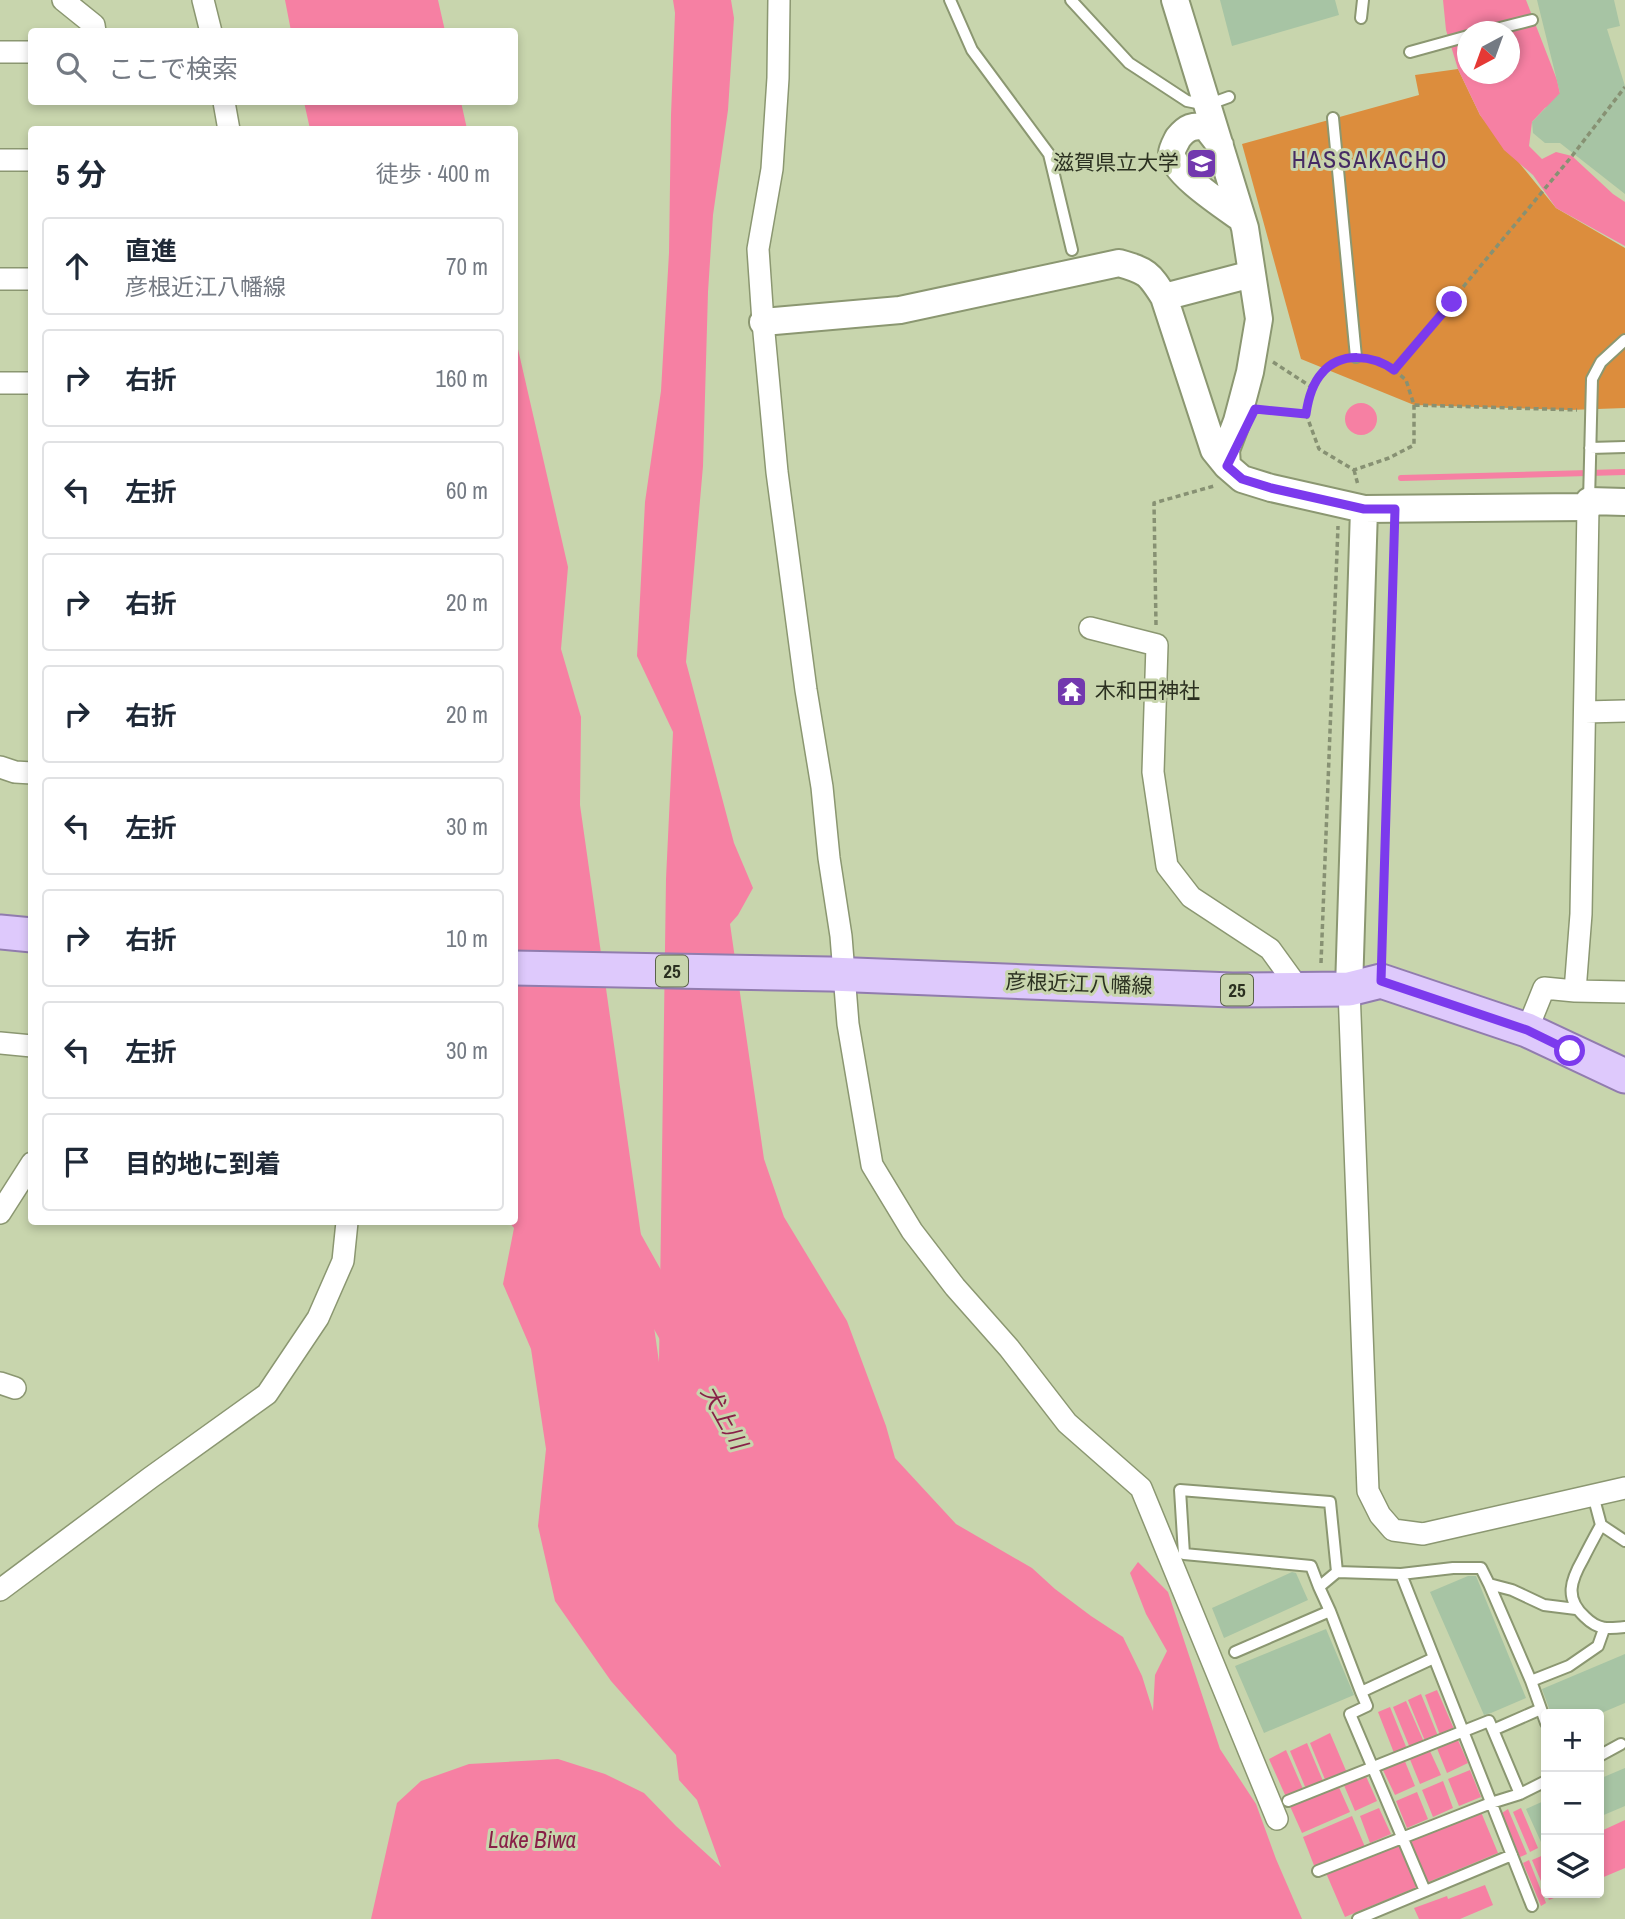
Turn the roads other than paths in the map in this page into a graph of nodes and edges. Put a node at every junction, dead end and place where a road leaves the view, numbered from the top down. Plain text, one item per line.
1 (63, 0) edge
2 (203, 0) edge
3 (779, 0) edge
4 (950, 0) edge
5 (1071, 0) edge
6 (1175, 0) edge
7 (1363, 0) edge
8 (1361, 18) dead end
9 (1532, 20) dead end
10 (1520, 23) edge
11 (94, 28) edge
12 (210, 28) edge
13 (1457, 39) edge
14 (0, 52) edge
15 (28, 52) edge
16 (1409, 52) dead end
17 (1218, 101) junction
18 (225, 105) edge
19 (1332, 118) dead end
20 (228, 126) edge
21 (1220, 145) junction
22 (0, 160) edge
23 (28, 160) edge
24 (1242, 219) junction
25 (1072, 250) dead end
26 (1252, 274) junction
27 (0, 279) edge
28 (28, 279) edge
29 (1164, 297) junction
30 (763, 323) junction
31 (1625, 340) edge
32 (1356, 356) road end
33 (0, 383) edge
34 (28, 383) edge
35 (1625, 447) edge
36 (1590, 448) junction
37 (1234, 472) junction
38 (1625, 502) edge
39 (1589, 504) junction
40 (1351, 506) junction
41 (1090, 628) dead end
42 (1625, 711) edge
43 (1585, 712) junction
44 (0, 767) edge
45 (28, 773) edge
46 (0, 932) edge
47 (28, 935) edge
48 (518, 968) edge
49 (838, 975) junction
50 (1337, 987) junction
51 (1575, 991) junction
52 (1625, 992) edge
53 (1527, 1030) junction
54 (0, 1043) edge
55 (28, 1046) edge
56 (1625, 1076) edge
57 (28, 1169) edge
58 (0, 1213) edge
59 (347, 1225) edge
60 (1625, 1488) edge
61 (1593, 1495) junction
62 (1601, 1525) junction
63 (1625, 1541) edge
64 (1337, 1572) junction
65 (1401, 1574) junction
66 (1489, 1584) junction
67 (1319, 1587) junction
68 (0, 1590) edge
69 (1576, 1609) junction
70 (1329, 1611) junction
71 (1625, 1627) edge
72 (1604, 1629) junction
73 (1235, 1652) dead end
74 (1434, 1658) junction
75 (1531, 1681) junction
76 (1362, 1692) junction
77 (1541, 1709) joint
78 (1493, 1730) junction
79 (1463, 1731) junction
80 (1621, 1744) dead end
81 (1604, 1753) edge
82 (1372, 1766) junction
83 (1541, 1784) edge
84 (1520, 1794) junction
85 (1288, 1801) dead end
86 (1491, 1803) junction
87 (1277, 1819) dead end
88 (1402, 1837) junction
89 (1512, 1855) junction
90 (1318, 1871) dead end
91 (1424, 1891) junction
92 (1532, 1906) dead end
93 (1358, 1919) edge

1 - 11 street
2 - 12 street
3 - 30 street
4 - 25 lane
5 - 17 lane
6 - 17 street
7 - 8 lane
9 - 10 lane
13 - 16 lane
14 - 15 street
17 - 21 street
18 - 20 street
19 - 32 lane
21 - 24 street
21 - 24 street
22 - 23 street
24 - 26 street
26 - 29 street
26 - 37 street
27 - 28 street
29 - 30 street
29 - 37 street
30 - 49 street
31 - 36 lane
33 - 34 street
35 - 36 lane
36 - 39 lane
37 - 40 street
38 - 39 street
39 - 40 street
39 - 43 street
40 - 50 street
41 - 50 street
42 - 43 street
43 - 51 street
44 - 45 street
46 - 47 main road
48 - 49 main road, 彦根近江八幡線 / 25
49 - 50 main road, 彦根近江八幡線 / 25
49 - 87 street
50 - 53 main road, 彦根近江八幡線 / 25
50 - 61 street
51 - 52 street
51 - 53 street
53 - 56 main road, 彦根近江八幡線 / 25
54 - 55 street
57 - 58 street
59 - 68 street
60 - 61 street
61 - 62 lane
62 - 63 lane
62 - 69 lane
64 - 65 lane
64 - 67 lane
64 - 67 lane
65 - 66 lane
65 - 74 lane
66 - 69 lane
66 - 75 lane
67 - 70 lane
69 - 72 lane
70 - 73 lane
70 - 76 lane
71 - 72 lane
72 - 75 lane
74 - 76 lane
74 - 79 lane
75 - 77 lane
76 - 82 lane
77 - 78 lane
78 - 79 lane
78 - 84 lane
79 - 82 lane
79 - 86 lane
80 - 81 lane
82 - 85 lane
82 - 88 lane
83 - 84 lane
84 - 86 lane
86 - 88 lane
86 - 89 lane
88 - 90 lane
88 - 91 lane
89 - 91 lane
89 - 92 lane
91 - 93 lane

